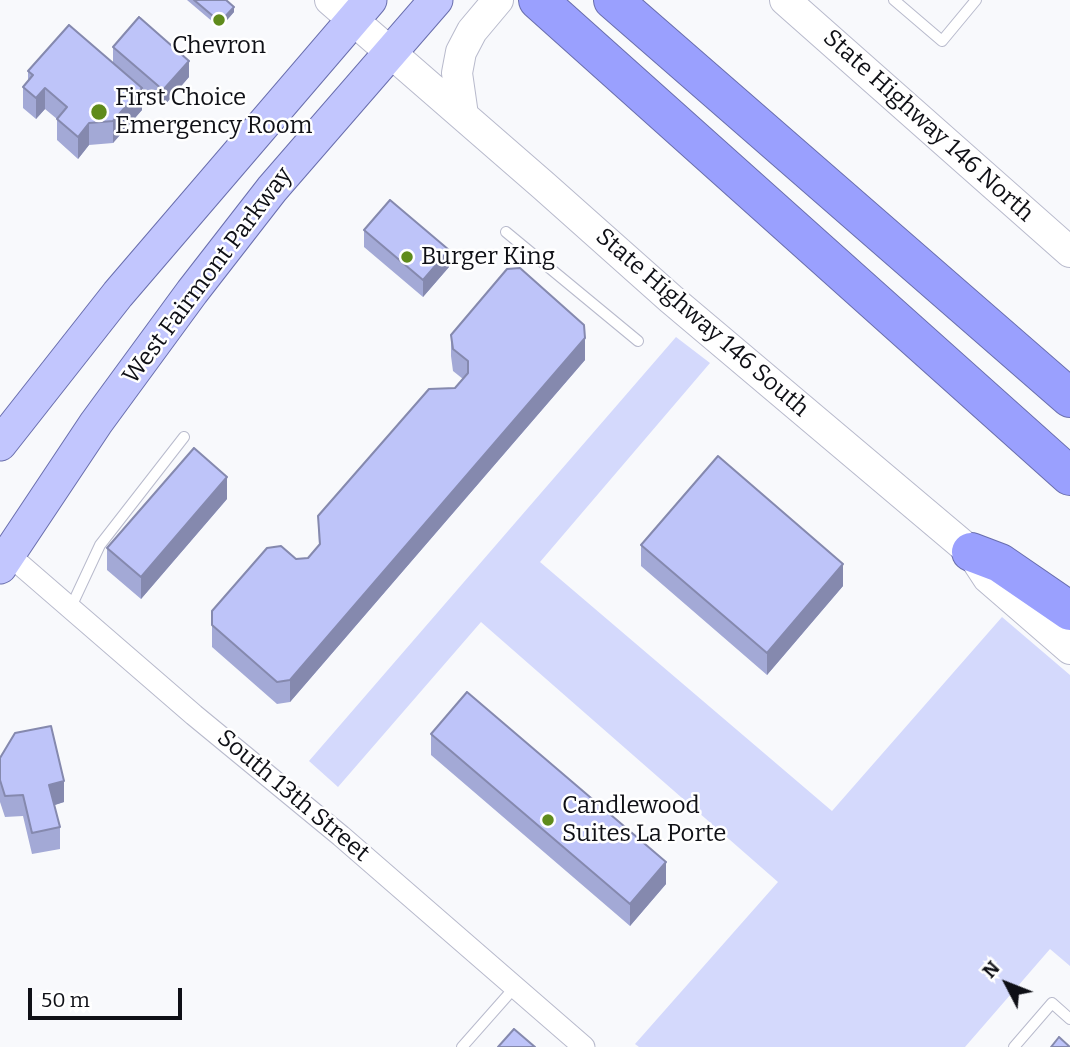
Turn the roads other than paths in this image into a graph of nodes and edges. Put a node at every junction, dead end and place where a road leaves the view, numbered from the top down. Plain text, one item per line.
1 (436, 0) edge
2 (498, 0) edge
3 (538, 0) edge
4 (785, 0) edge
5 (894, 0) edge
6 (976, 0) edge
7 (616, 3) edge
8 (351, 7) edge
9 (389, 52) junction
10 (463, 115) junction
11 (506, 232) dead end
12 (1070, 252) edge
13 (638, 341) dead end
14 (1070, 398) edge
15 (184, 437) dead end
16 (0, 444) edge
17 (1070, 476) edge
18 (971, 552) junction
19 (3, 556) edge
20 (71, 607) junction
21 (1070, 611) edge
22 (1070, 649) edge
23 (515, 987) junction
24 (1070, 1019) edge
25 (462, 1047) edge
26 (584, 1047) edge
27 (1014, 1047) edge

1 - 9 main road, West Fairmont Parkway
2 - 10 main road
3 - 17 highway
4 - 12 main road, State Highway 146 North
5 - 6 lane
7 - 14 highway
8 - 9 main road, State Highway 146 South
8 - 16 main road, West Fairmont Parkway
9 - 10 main road, State Highway 146 South
9 - 19 main road, West Fairmont Parkway
10 - 18 main road, State Highway 146 South
11 - 13 lane
15 - 20 lane
18 - 21 highway
18 - 22 main road, State Highway 146 South
19 - 20 street, South 13th Street
20 - 23 street, South 13th Street
23 - 25 lane
23 - 26 street, South 13th Street
24 - 27 lane

